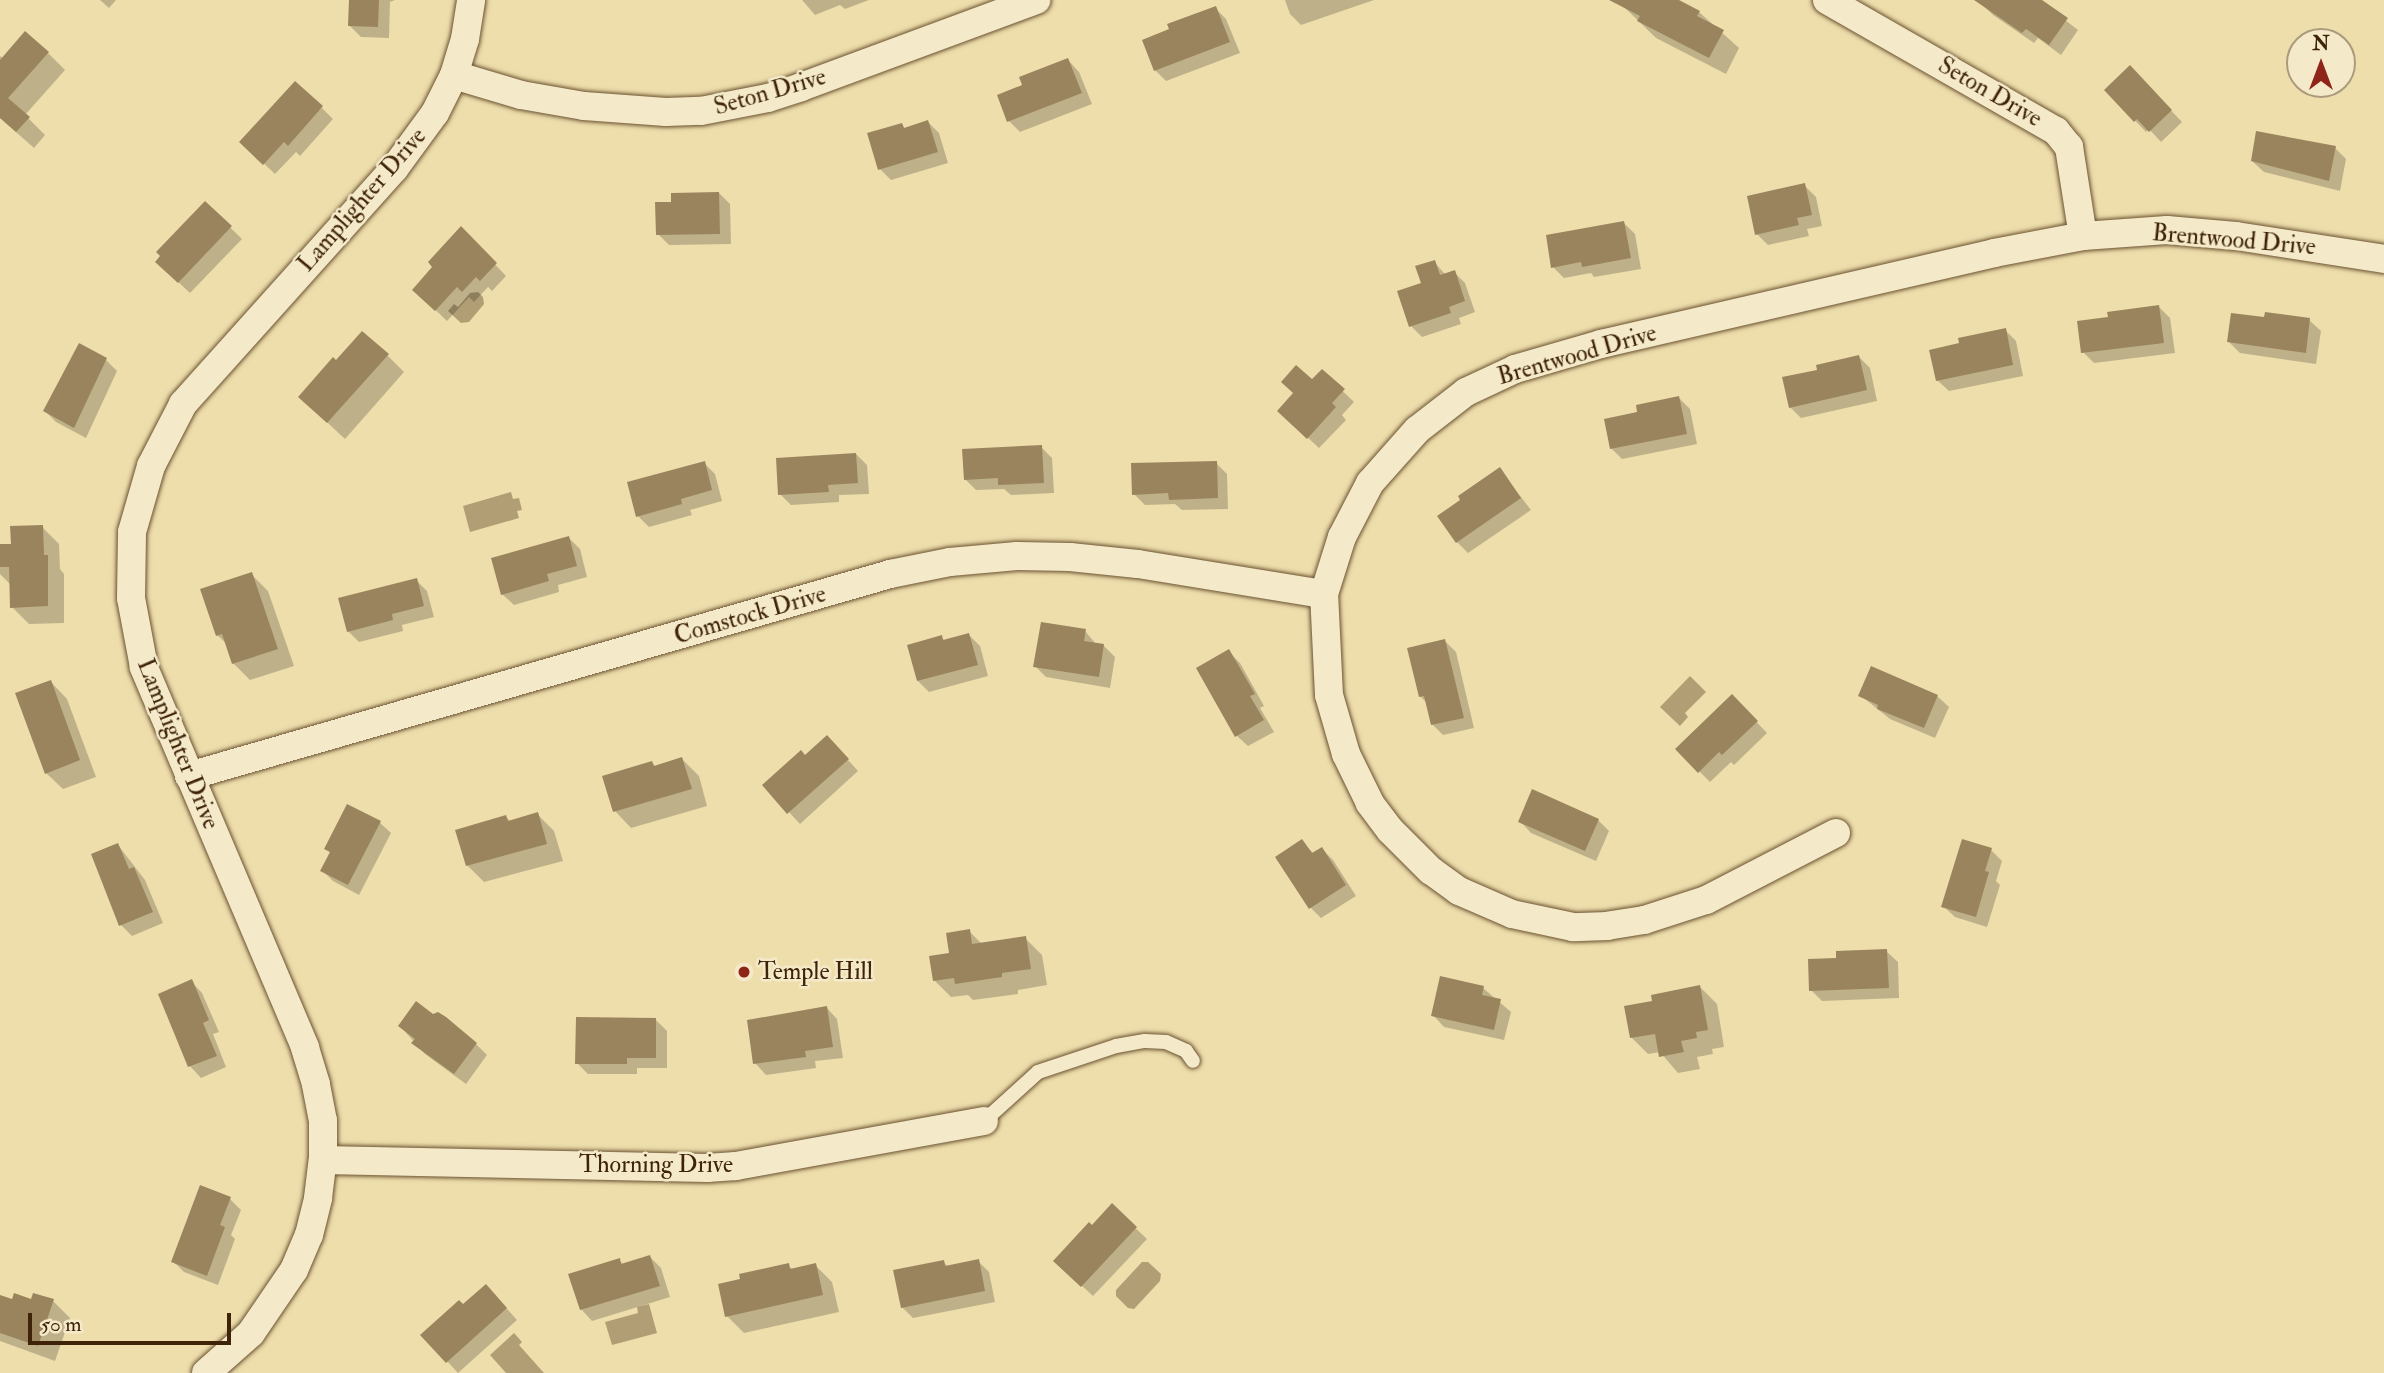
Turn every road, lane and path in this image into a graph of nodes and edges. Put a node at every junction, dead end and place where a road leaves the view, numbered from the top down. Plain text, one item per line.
1 (471, 0) edge
2 (1036, 0) edge
3 (1827, 0) edge
4 (454, 75) junction
5 (2083, 236) junction
6 (2384, 259) edge
7 (1324, 594) junction
8 (189, 776) junction
9 (1836, 833) dead end
10 (1193, 1061) dead end
11 (984, 1121) joint
12 (323, 1160) junction
13 (206, 1373) edge

1 - 4 street, Lamplighter Drive
2 - 4 street, Seton Drive
3 - 5 street, Seton Drive
4 - 8 street, Lamplighter Drive
5 - 6 street, Brentwood Drive
5 - 7 street, Brentwood Drive
7 - 8 street, Comstock Drive
7 - 9 street, Brentwood Drive
8 - 12 street, Lamplighter Drive
10 - 11 lane
11 - 12 street, Thorning Drive
12 - 13 street, Lamplighter Drive

